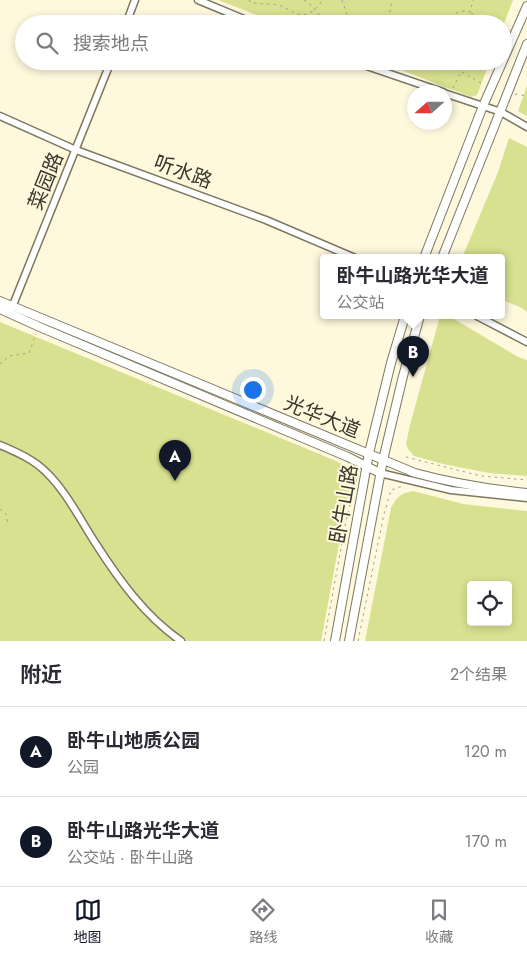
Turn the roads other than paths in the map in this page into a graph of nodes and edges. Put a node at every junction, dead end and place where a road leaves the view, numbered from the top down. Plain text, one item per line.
1 (135, 0) edge
2 (198, 0) edge
3 (527, 6) edge
4 (129, 15) edge
5 (234, 15) edge
6 (512, 41) edge
7 (527, 44) edge
8 (107, 70) edge
9 (378, 70) edge
10 (500, 70) edge
11 (420, 85) edge
12 (452, 96) edge
13 (483, 106) junction
14 (501, 112) junction
15 (0, 116) edge
16 (527, 128) edge
17 (76, 150) junction
18 (346, 254) edge
19 (426, 254) edge
20 (444, 254) edge
21 (0, 301) edge
22 (0, 309) edge
23 (11, 310) junction
24 (404, 319) edge
25 (419, 319) edge
26 (483, 319) edge
27 (527, 342) edge
28 (0, 445) edge
29 (369, 453) junction
30 (383, 460) junction
31 (367, 468) junction
32 (380, 473) junction
33 (527, 493) edge
34 (527, 498) edge
35 (181, 641) edge
36 (335, 641) edge
37 (349, 641) edge

1 - 4 street
2 - 5 street
3 - 6 main road
7 - 14 main road
8 - 17 street, 菜园路
9 - 11 street
10 - 13 main road
12 - 13 street
13 - 14 street
13 - 19 main road
14 - 16 street
14 - 20 main road
15 - 17 street, 听水路
17 - 18 street, 听水路
17 - 23 street, 菜园路
21 - 23 main road, 光华大道
22 - 23 main road, 光华大道
23 - 29 main road, 光华大道
23 - 31 main road, 光华大道
24 - 29 main road, 卧牛山路
25 - 30 main road, 卧牛山路
26 - 27 street
28 - 35 street
29 - 30 main road, 光华大道
29 - 31 main road, 卧牛山路
30 - 32 main road, 卧牛山路
30 - 33 main road, 光华大道
31 - 32 main road, 光华大道
31 - 36 main road, 卧牛山路
32 - 34 street
32 - 37 main road, 卧牛山路

